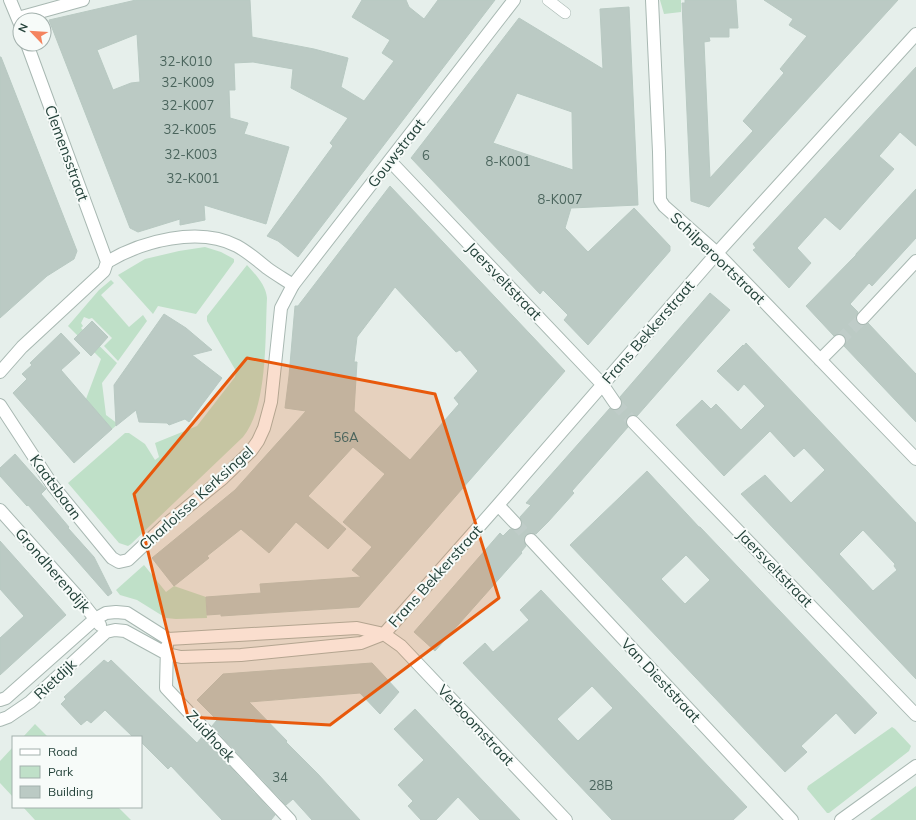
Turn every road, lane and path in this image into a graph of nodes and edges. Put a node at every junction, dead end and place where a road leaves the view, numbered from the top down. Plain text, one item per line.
1 (10, 0) edge
2 (83, 0) edge
3 (514, 0) edge
4 (548, 0) edge
5 (652, 0) edge
6 (15, 12) edge
7 (46, 12) edge
8 (565, 12) dead end
9 (916, 34) edge
10 (31, 52) edge
11 (390, 161) junction
12 (717, 253) junction
13 (916, 261) edge
14 (105, 267) junction
15 (293, 285) junction
16 (281, 308) joint
17 (863, 318) tunnel mouth
18 (839, 341) tunnel mouth
19 (820, 360) junction
20 (0, 372) edge
21 (602, 384) junction
22 (614, 403) tunnel mouth
23 (0, 405) edge
24 (633, 422) tunnel mouth
25 (916, 459) edge
26 (498, 505) junction
27 (0, 510) edge
28 (515, 523) tunnel mouth
29 (531, 540) tunnel mouth
30 (120, 562) joint
31 (95, 618) junction
32 (106, 632) junction
33 (384, 634) junction
34 (168, 639) junction
35 (167, 654) junction
36 (0, 700) edge
37 (916, 714) edge
38 (0, 720) edge
39 (916, 766) edge
40 (290, 820) edge
41 (566, 820) edge
42 (792, 820) edge
43 (842, 820) edge

1 - 6 street
2 - 7 street
3 - 11 street, Gouwstraat
4 - 8 lane
5 - 12 street, Schilperoortstraat
9 - 12 street, Frans Bekkerstraat
10 - 14 street, Clemensstraat
11 - 15 street, Gouwstraat
11 - 21 street, Jaersveltstraat
12 - 19 street, Schilperoortstraat
12 - 21 street, Frans Bekkerstraat
13 - 17 street
14 - 15 street
14 - 20 street
15 - 16 street, Gouwstraat
16 - 30 street, Charloisse Kerksingel
18 - 19 street
19 - 25 street, Schilperoortstraat
21 - 22 street, Jaersveltstraat
21 - 26 street, Frans Bekkerstraat
23 - 30 street, Kaatsbaan
24 - 37 street, Jaersveltstraat
26 - 28 street
26 - 33 street, Frans Bekkerstraat
27 - 31 street, Grondherendijk
29 - 42 street, Van Dieststraat
31 - 32 street, Grondherendijk
31 - 34 street
31 - 36 street, Rietdijk
32 - 35 street, Frans Bekkerstraat
32 - 38 street, Rietdijk
33 - 34 street, Frans Bekkerstraat
33 - 35 street, Frans Bekkerstraat
33 - 41 street, Verboomstraat
34 - 35 street, Zuidhoek
35 - 40 street, Zuidhoek
39 - 43 street

